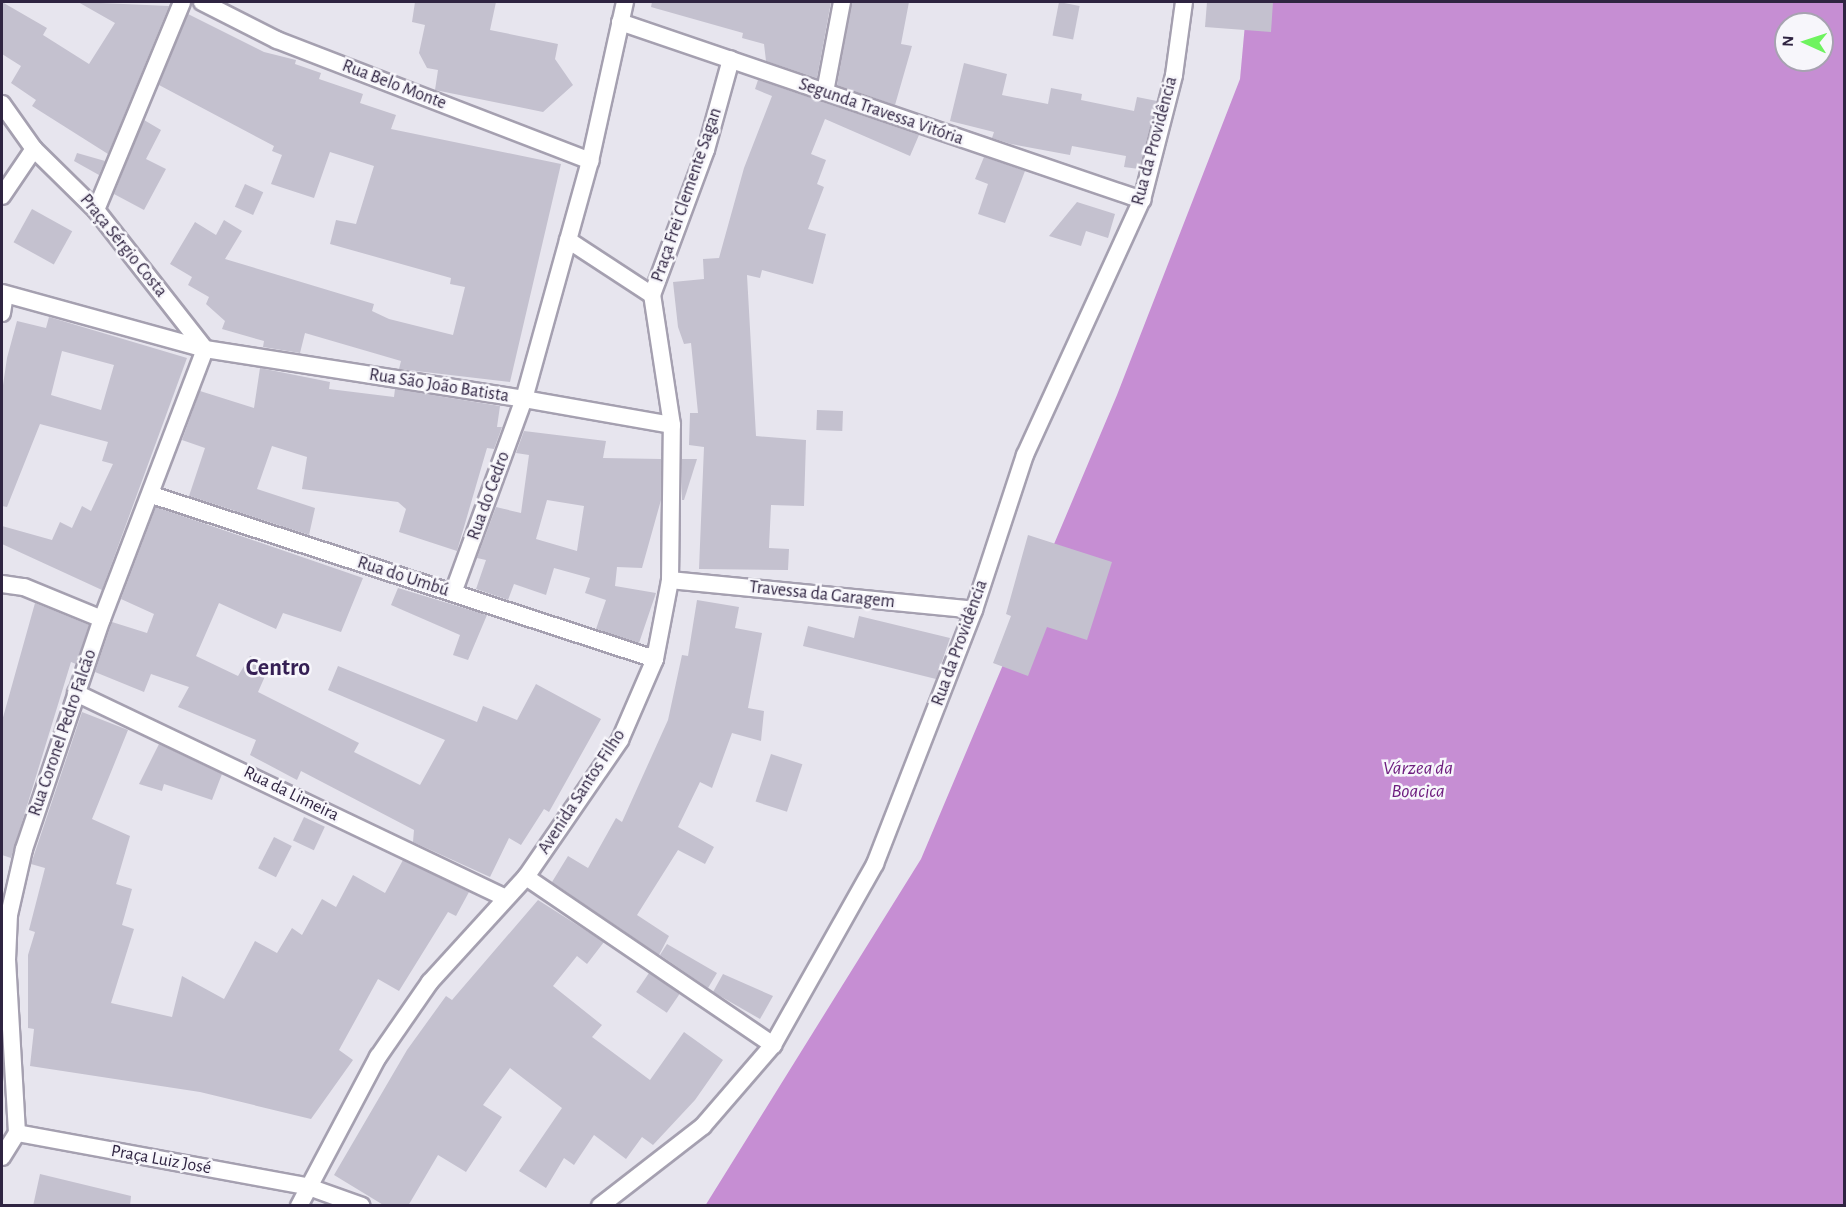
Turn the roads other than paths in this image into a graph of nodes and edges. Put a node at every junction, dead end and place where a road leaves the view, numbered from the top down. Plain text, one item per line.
1 (183, 2) edge
2 (202, 2) edge
3 (624, 2) edge
4 (842, 2) edge
5 (1184, 2) edge
6 (620, 22) junction
7 (731, 59) junction
8 (825, 92) junction
9 (2, 104) edge
10 (34, 149) junction
11 (590, 161) junction
12 (2, 196) edge
13 (1142, 200) junction
14 (96, 210) junction
15 (568, 240) junction
16 (3, 294) edge
17 (652, 295) junction
18 (2, 313) edge
19 (205, 349) junction
20 (524, 399) junction
21 (672, 425) junction
22 (152, 495) junction
23 (670, 580) junction
24 (2, 584) edge
25 (453, 593) junction
26 (974, 610) junction
27 (102, 619) junction
28 (654, 659) junction
29 (76, 693) junction
30 (526, 877) junction
31 (504, 897) junction
32 (5, 913) edge
33 (773, 1045) junction
34 (17, 1133) junction
35 (2, 1157) edge
36 (306, 1186) junction
37 (299, 1206) edge
38 (362, 1206) edge
39 (600, 1206) edge

1 - 14 street
2 - 11 street, Rua Belo Monte
3 - 6 street, Rua do Cedro
4 - 8 street
5 - 13 street, Rua da Providência
6 - 7 street, Segunda Travessa Vitória
6 - 11 street, Rua do Cedro
7 - 8 street, Segunda Travessa Vitória
7 - 17 street, Praça Frei Clemente Sagan
8 - 13 street, Segunda Travessa Vitória
9 - 10 street, Praça Sérgio Costa
10 - 12 street
10 - 14 street, Praça Sérgio Costa
11 - 15 street, Rua do Cedro
13 - 26 street, Rua da Providência
14 - 19 street, Praça Sérgio Costa
15 - 17 street
15 - 20 street, Rua do Cedro
16 - 18 street
16 - 19 street, Rua São João Batista
17 - 21 street, Avenida Santos Filho
19 - 20 street, Rua São João Batista
19 - 22 street, Rua Coronel Pedro Falcão
20 - 21 street, Rua São João Batista
20 - 25 street, Rua do Cedro
21 - 23 street, Avenida Santos Filho
22 - 25 street, Rua do Umbú
22 - 27 street, Rua Coronel Pedro Falcão
23 - 26 street, Travessa da Garagem
23 - 28 street, Avenida Santos Filho
24 - 27 street
25 - 28 street, Rua do Umbú
26 - 33 street, Rua da Providência
27 - 29 street, Rua Coronel Pedro Falcão
28 - 30 street, Avenida Santos Filho
29 - 31 street, Rua da Limeira
29 - 32 street, Rua Coronel Pedro Falcão
30 - 31 street, Avenida Santos Filho
30 - 33 street
31 - 36 street, Avenida Santos Filho
32 - 34 street, Rua Coronel Pedro Falcão
33 - 39 street, Rua da Providência
34 - 35 street
34 - 36 street, Praça Luiz José
36 - 37 street, Avenida Santos Filho
36 - 38 street, Praça Luiz José

